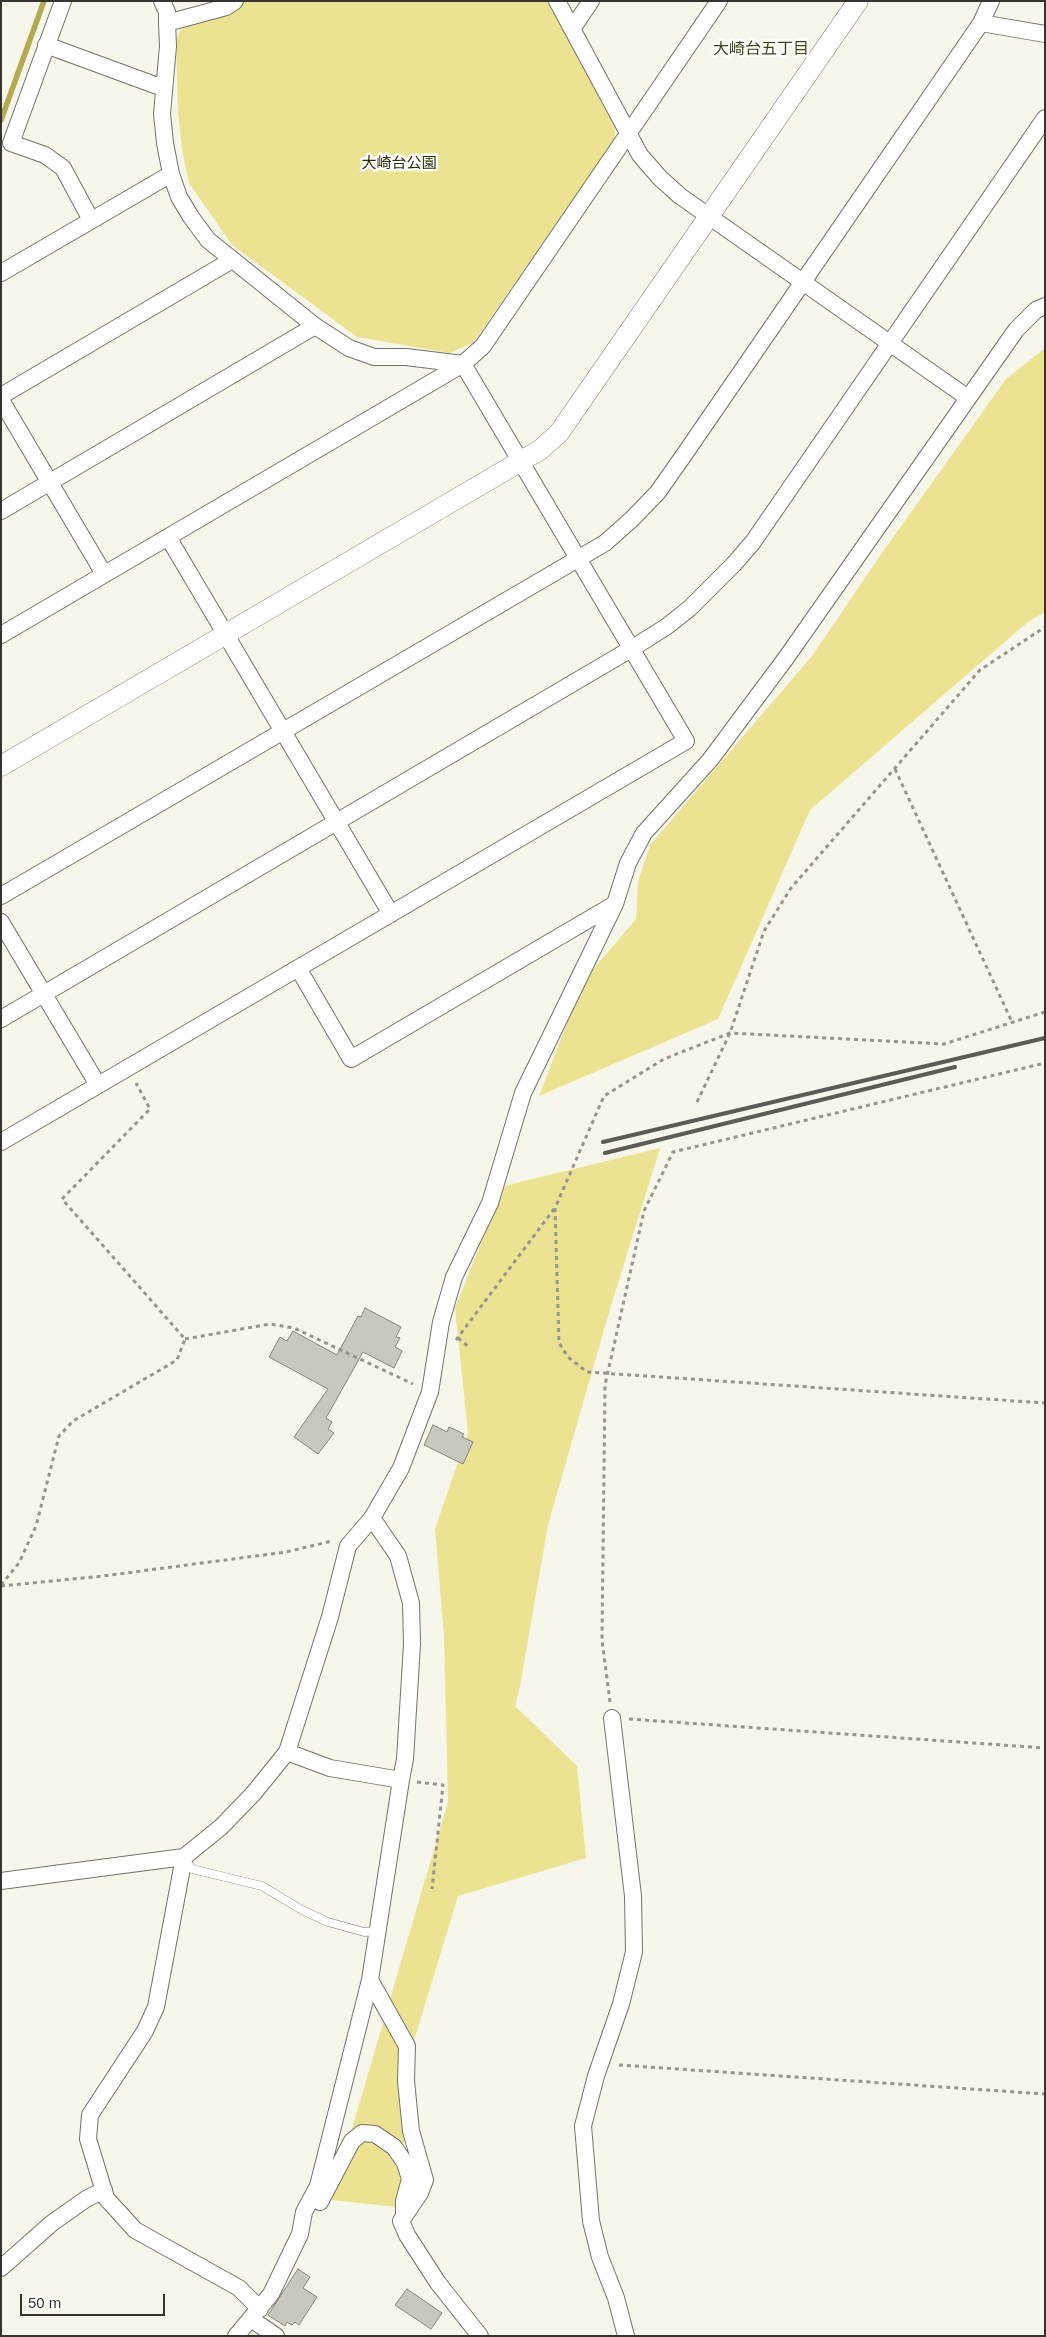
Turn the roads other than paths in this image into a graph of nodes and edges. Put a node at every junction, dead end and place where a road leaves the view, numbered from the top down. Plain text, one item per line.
1 (62, 1) edge
2 (162, 1) edge
3 (235, 1) edge
4 (556, 1) edge
5 (591, 1) edge
6 (719, 1) edge
7 (858, 1) edge
8 (991, 1) edge
9 (167, 23) junction
10 (980, 23) junction
11 (572, 29) junction
12 (1045, 34) edge
13 (46, 45) junction
14 (163, 88) junction
15 (1045, 118) edge
16 (628, 134) junction
17 (1038, 141) edge
18 (170, 174) junction
19 (710, 217) junction
20 (91, 220) junction
21 (232, 260) junction
22 (1, 273) edge
23 (803, 282) junction
24 (1045, 306) edge
25 (315, 326) junction
26 (890, 343) junction
27 (463, 364) junction
28 (1, 396) edge
29 (968, 398) junction
30 (1, 400) edge
31 (521, 461) junction
32 (50, 482) junction
33 (1, 511) edge
34 (168, 537) junction
35 (577, 558) junction
36 (104, 574) junction
37 (1, 634) edge
38 (226, 634) junction
39 (632, 649) junction
40 (282, 731) junction
41 (1, 766) edge
42 (336, 822) junction
43 (1, 896) edge
44 (615, 904) junction
45 (390, 914) junction
46 (1, 922) edge
47 (298, 968) junction
48 (44, 994) junction
49 (1, 1019) edge
50 (98, 1086) junction
51 (1, 1142) edge
52 (372, 1518) junction
53 (612, 1718) road end
54 (287, 1752) junction
55 (401, 1780) junction
56 (184, 1857) junction
57 (1, 1881) edge
58 (378, 1931) junction
59 (370, 1980) junction
60 (104, 2190) junction
61 (404, 2217) junction
62 (300, 2234) junction
63 (1, 2268) edge
64 (255, 2314) junction
65 (236, 2336) edge
66 (276, 2336) edge
67 (480, 2336) edge
68 (626, 2336) edge

1 - 13 street
2 - 9 street
3 - 9 street
4 - 11 street
5 - 11 street
6 - 16 street
7 - 19 street
8 - 10 street
9 - 14 street
10 - 12 street
10 - 23 street
11 - 16 street
13 - 14 street
13 - 20 street
14 - 18 street
15 - 17 street
16 - 19 street
16 - 27 street
17 - 26 street
18 - 20 street
18 - 21 street
19 - 23 street
19 - 31 street
20 - 22 street
21 - 25 street
21 - 28 street
23 - 26 street
23 - 35 street
24 - 29 street
25 - 27 street
25 - 32 street
26 - 29 street
26 - 39 street
27 - 31 street
27 - 34 street
29 - 44 street
30 - 32 street
31 - 35 street
31 - 38 street
32 - 33 street
32 - 36 street
34 - 36 street
34 - 38 street
35 - 39 street
35 - 40 street
36 - 37 street
38 - 40 street
38 - 41 street
39 - 42 street
39 - 45 street
40 - 42 street
40 - 43 street
42 - 45 street
42 - 48 street
44 - 47 street
44 - 52 street
45 - 47 street
46 - 48 street
47 - 50 street
48 - 49 street
48 - 50 street
50 - 51 street
52 - 54 street
52 - 55 street
53 - 68 street
54 - 55 street
54 - 56 street
55 - 58 street
56 - 57 street
56 - 58 lane
56 - 60 street
58 - 59 street
59 - 61 street
59 - 62 street
60 - 63 street
60 - 64 street
61 - 62 street
61 - 67 street
62 - 64 street
64 - 65 street
64 - 66 street

